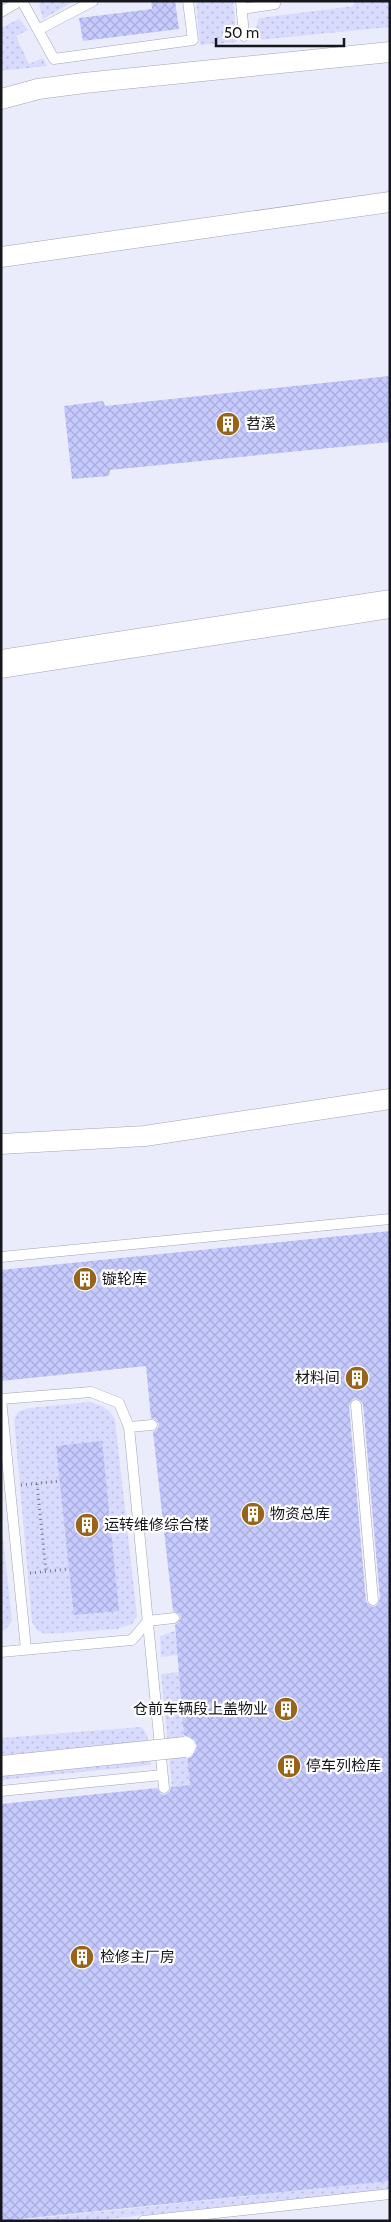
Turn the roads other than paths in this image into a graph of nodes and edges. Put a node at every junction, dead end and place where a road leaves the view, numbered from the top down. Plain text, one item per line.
1 (21, 1) edge
2 (92, 1) edge
3 (188, 1) edge
4 (276, 4) dead end
5 (242, 5) edge
6 (1, 12) edge
7 (38, 30) junction
8 (244, 36) dead end
9 (390, 52) edge
10 (1, 99) edge
11 (390, 202) edge
12 (1, 257) edge
13 (390, 604) edge
14 (1, 664) edge
15 (390, 1099) edge
16 (1, 1144) edge
17 (390, 1219) edge
18 (1, 1257) edge
19 (356, 1405) dead end
20 (152, 1425) dead end
21 (129, 1427) junction
22 (374, 1600) dead end
23 (174, 1618) dead end
24 (148, 1621) junction
25 (26, 1650) junction
26 (1, 1652) edge
27 (185, 1747) dead end
28 (1, 1766) edge
29 (162, 1775) junction
30 (164, 1788) dead end
31 (1, 1792) edge
32 (390, 2194) edge
33 (143, 2221) edge

1 - 6 lane
1 - 7 lane
2 - 7 lane
3 - 7 lane
4 - 5 lane
5 - 8 lane
9 - 10 street
11 - 12 street
13 - 14 street
15 - 16 street
17 - 18 lane
19 - 22 lane
20 - 21 lane
21 - 24 lane
21 - 25 lane
23 - 24 lane
24 - 25 lane
24 - 29 lane
25 - 26 lane
27 - 28 street, bridge
29 - 30 lane
29 - 31 lane
32 - 33 lane

